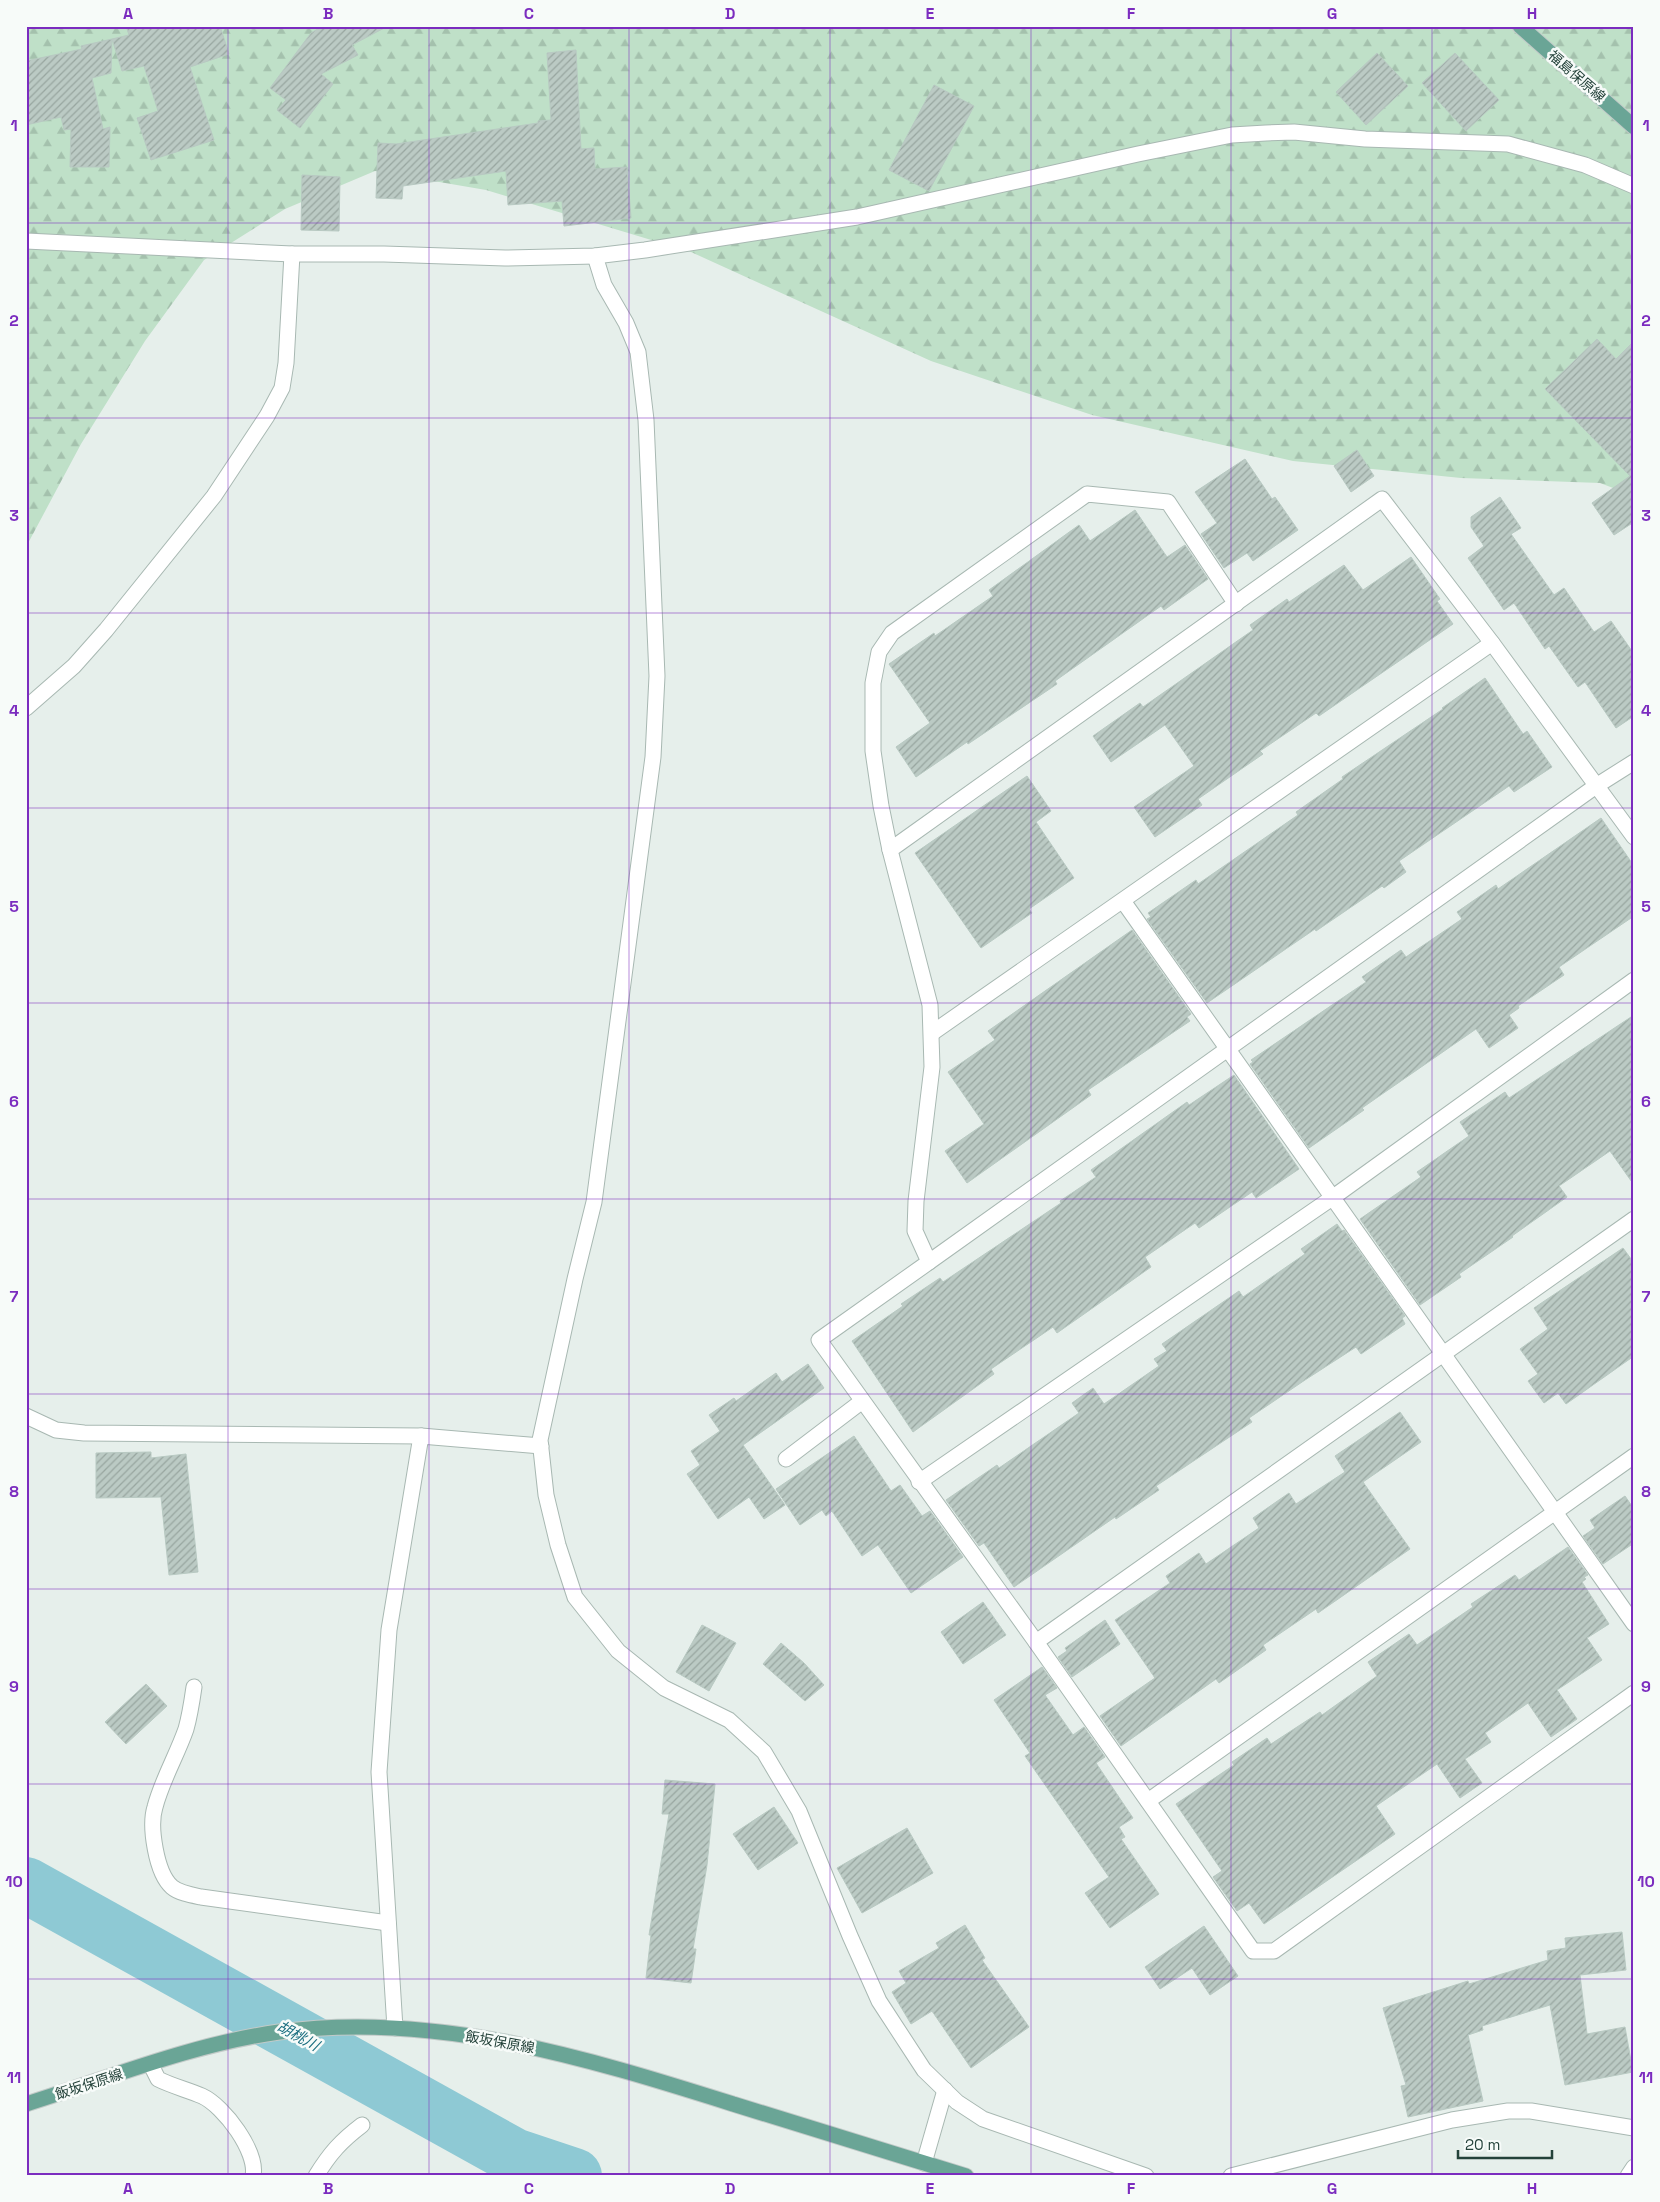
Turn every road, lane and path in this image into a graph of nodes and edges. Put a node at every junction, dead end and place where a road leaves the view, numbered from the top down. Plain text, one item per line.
1 (1520, 26) edge
2 (1634, 126) edge
3 (1634, 186) edge
4 (26, 241) edge
5 (292, 254) junction
6 (595, 256) junction
7 (1236, 604) junction
8 (1492, 643) junction
9 (26, 708) edge
10 (1634, 762) edge
11 (1596, 786) junction
12 (1634, 837) edge
13 (890, 850) junction
14 (1123, 901) junction
15 (1634, 980) edge
16 (932, 1033) junction
17 (1227, 1048) junction
18 (1332, 1198) junction
19 (1634, 1219) edge
20 (929, 1262) junction
21 (1443, 1354) junction
22 (861, 1402) junction
23 (26, 1416) edge
24 (421, 1436) junction
25 (541, 1446) junction
26 (1634, 1456) edge
27 (786, 1459) dead end
28 (919, 1482) junction
29 (1555, 1513) junction
30 (1634, 1624) edge
31 (1036, 1642) junction
32 (194, 1687) dead end
33 (1634, 1693) edge
34 (1148, 1802) junction
35 (388, 1923) junction
36 (391, 2028) junction
37 (151, 2065) junction
38 (945, 2090) junction
39 (26, 2104) edge
40 (362, 2125) dead end
41 (1634, 2128) edge
42 (924, 2162) junction
43 (1634, 2168) edge
44 (253, 2176) edge
45 (316, 2176) edge
46 (966, 2176) edge
47 (1146, 2176) edge
48 (1231, 2176) edge
49 (1628, 2176) edge

1 - 2 main road, 福島保原線
3 - 6 street
4 - 5 street
5 - 6 street
5 - 9 street
6 - 25 street
7 - 8 street
7 - 13 street
7 - 13 street
8 - 11 street
8 - 14 street
10 - 11 street
11 - 12 street
11 - 17 street
13 - 16 street
14 - 16 street
14 - 17 street
15 - 18 street
16 - 20 street
17 - 18 street
17 - 20 street
18 - 21 street
18 - 28 street
19 - 21 street
20 - 22 street
21 - 29 street
21 - 31 street
22 - 27 street
22 - 28 street
23 - 24 street
24 - 25 street
24 - 35 street
25 - 38 street
26 - 29 street
28 - 31 street
29 - 30 street
29 - 34 street
31 - 34 street
32 - 35 street
33 - 34 street
35 - 36 street
36 - 37 main road, 飯坂保原線
36 - 42 main road, 飯坂保原線
37 - 39 main road, 飯坂保原線
37 - 44 street
38 - 42 street
38 - 47 street
40 - 45 street
41 - 48 street
42 - 46 main road, 飯坂保原線
43 - 49 street

